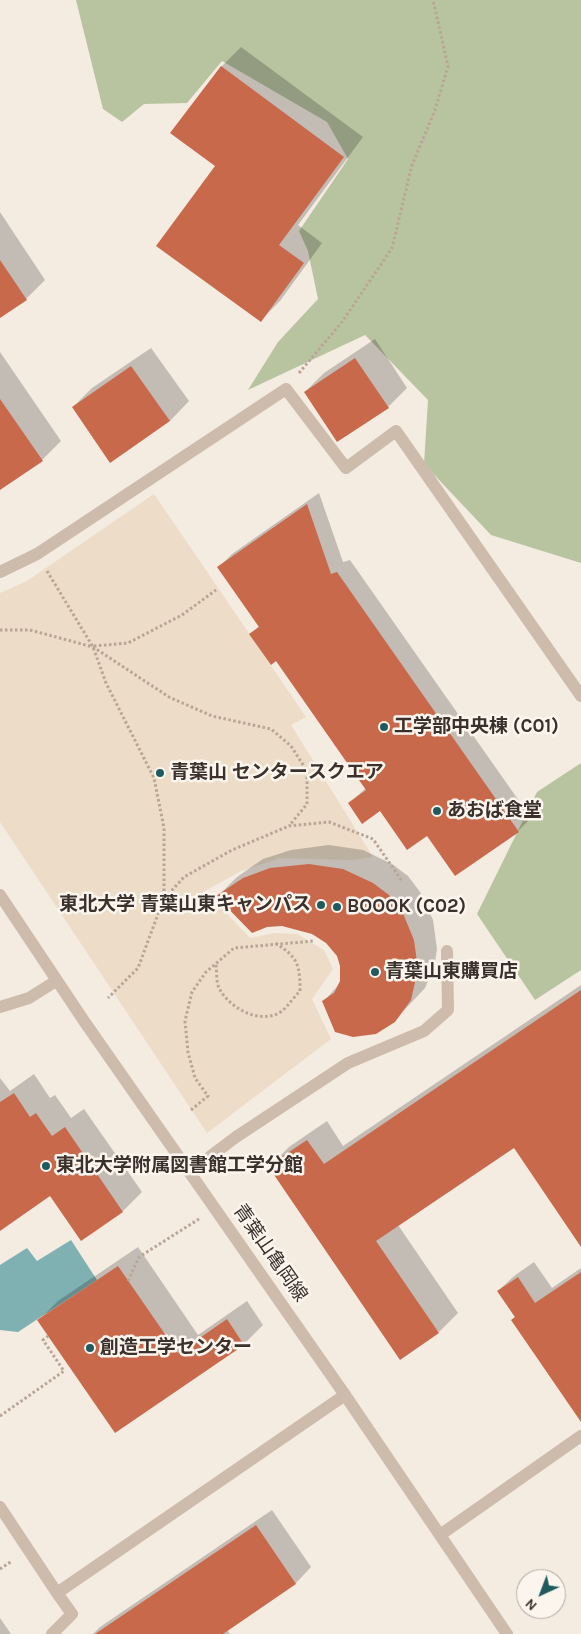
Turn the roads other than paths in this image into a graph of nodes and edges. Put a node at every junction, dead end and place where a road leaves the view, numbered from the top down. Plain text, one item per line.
1 (0, 572) edge
2 (581, 696) edge
3 (0, 895) edge
4 (446, 951) dead end
5 (56, 981) junction
6 (0, 1007) edge
7 (191, 1171) junction
8 (345, 1395) junction
9 (581, 1436) edge
10 (0, 1507) edge
11 (440, 1535) junction
12 (57, 1593) junction
13 (52, 1634) edge
14 (507, 1634) edge

1 - 2 street
3 - 5 street, 青葉山亀岡線
4 - 7 street
5 - 6 street
5 - 7 street, 青葉山亀岡線
7 - 8 street, 青葉山亀岡線
8 - 11 street, 青葉山亀岡線
8 - 12 street
9 - 11 street
10 - 12 street
11 - 14 street, 青葉山亀岡線
12 - 13 street

